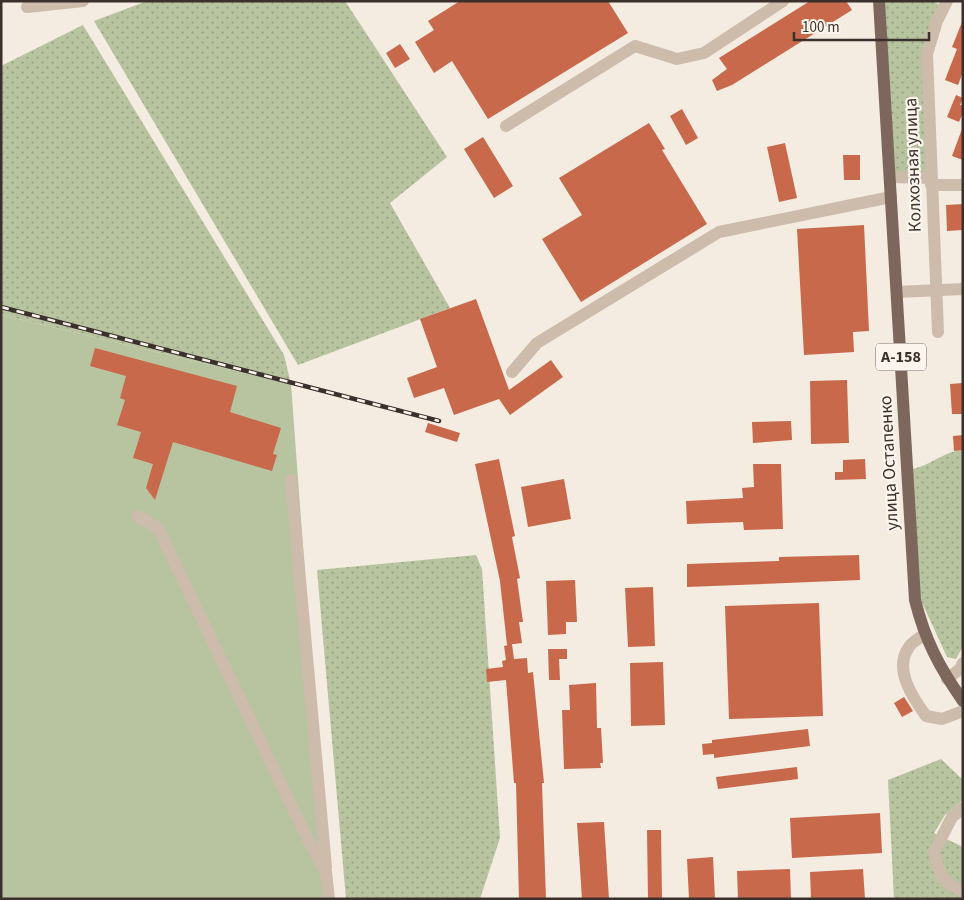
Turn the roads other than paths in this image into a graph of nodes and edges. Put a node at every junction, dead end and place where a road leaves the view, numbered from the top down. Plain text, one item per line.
1 (83, 1) edge
2 (783, 1) edge
3 (879, 1) edge
4 (947, 1) edge
5 (27, 7) dead end
6 (506, 126) dead end
7 (890, 177) junction
8 (931, 181) junction
9 (963, 185) edge
10 (891, 197) junction
11 (963, 289) edge
12 (936, 290) junction
13 (897, 292) junction
14 (938, 332) dead end
15 (512, 372) dead end
16 (291, 480) dead end
17 (137, 516) dead end
18 (924, 634) junction
19 (963, 663) edge
20 (948, 679) junction
21 (962, 701) edge
22 (963, 808) edge
23 (326, 872) junction
24 (963, 891) edge
25 (329, 899) edge

1 - 5 street
2 - 6 street
3 - 7 main road, улица Остапенко / А-158
4 - 8 street, Колхозная улица
7 - 8 street
7 - 10 main road, улица Остапенко / А-158
8 - 9 street
8 - 12 street, Колхозная улица
10 - 13 main road, улица Остапенко / А-158
10 - 15 street
11 - 12 street
12 - 13 street
12 - 14 street, Колхозная улица
13 - 18 main road, улица Остапенко / А-158
16 - 23 street
17 - 23 street
18 - 20 main road, улица Остапенко / А-158
18 - 21 street
19 - 20 street
20 - 21 main road, улица Остапенко / А-158
22 - 24 street
23 - 25 street

